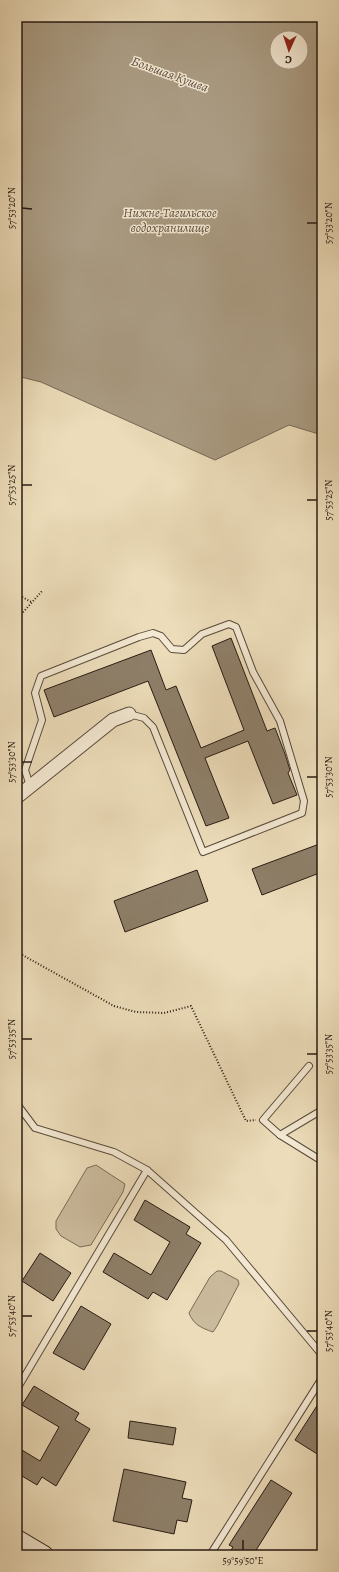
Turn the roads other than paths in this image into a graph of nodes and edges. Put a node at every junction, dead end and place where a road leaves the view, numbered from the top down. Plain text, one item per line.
1 (129, 714) joint
2 (30, 786) junction
3 (17, 797) edge
4 (309, 1066) dead end
5 (17, 1104) edge
6 (322, 1110) edge
7 (280, 1135) junction
8 (322, 1161) edge
9 (146, 1170) junction
10 (322, 1355) edge
11 (322, 1378) edge
12 (17, 1389) edge
13 (17, 1539) edge
14 (44, 1555) edge
15 (210, 1555) edge

1 - 2 street
1 - 2 lane
2 - 3 street
4 - 7 lane
5 - 9 lane
6 - 7 lane
7 - 8 lane
9 - 10 lane
9 - 12 lane
11 - 15 lane
13 - 14 main road

